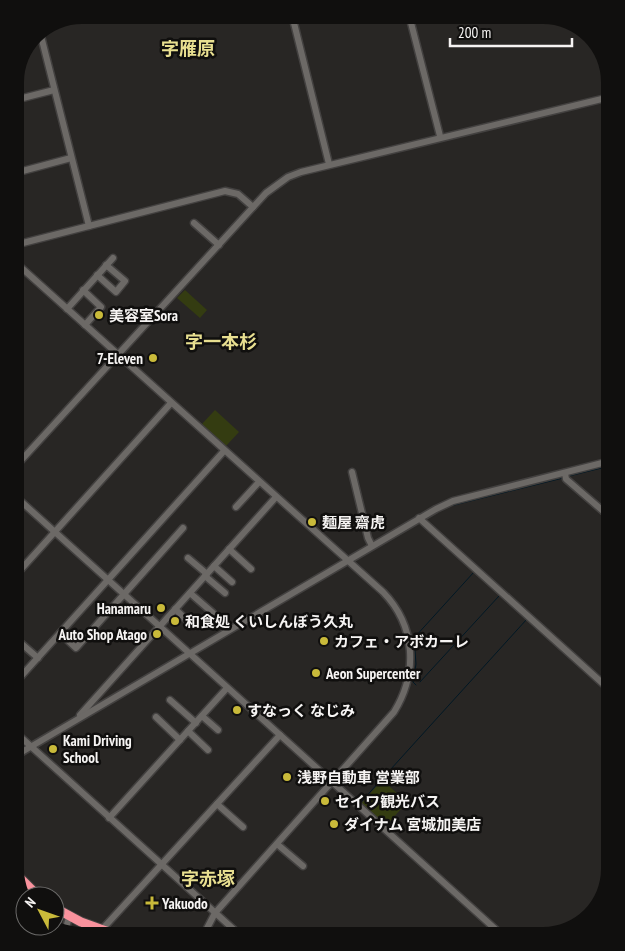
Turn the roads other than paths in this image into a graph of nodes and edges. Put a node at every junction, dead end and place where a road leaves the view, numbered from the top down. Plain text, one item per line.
1 (294, 24) edge
2 (411, 24) edge
3 (42, 39) edge
4 (54, 90) junction
5 (24, 98) edge
6 (601, 99) edge
7 (440, 136) junction
8 (71, 158) junction
9 (329, 164) junction
10 (24, 171) edge
11 (253, 207) junction
12 (194, 223) dead end
13 (88, 226) junction
14 (24, 243) edge
15 (219, 245) junction
16 (113, 258) dead end
17 (106, 265) junction
18 (24, 270) edge
19 (97, 275) junction
20 (83, 290) junction
21 (67, 309) junction
22 (85, 325) junction
23 (119, 356) junction
24 (171, 402) junction
25 (224, 451) junction
26 (24, 457) edge
27 (601, 465) edge
28 (352, 472) dead end
29 (565, 476) junction
30 (259, 482) junction
31 (276, 497) junction
32 (24, 504) edge
33 (236, 507) dead end
34 (601, 510) edge
35 (420, 520) junction
36 (183, 528) dead end
37 (54, 532) junction
38 (372, 546) junction
39 (229, 549) junction
40 (188, 558) dead end
41 (346, 560) junction
42 (24, 566) edge
43 (214, 566) junction
44 (251, 569) dead end
45 (206, 575) junction
46 (107, 580) junction
47 (232, 582) dead end
48 (190, 593) junction
49 (225, 593) dead end
50 (124, 594) junction
51 (175, 609) junction
52 (213, 613) dead end
53 (192, 625) dead end
54 (159, 626) junction
55 (60, 633) junction
56 (24, 646) edge
57 (188, 653) junction
58 (38, 658) junction
59 (24, 673) edge
60 (601, 682) edge
61 (227, 688) junction
62 (170, 700) dead end
63 (202, 716) junction
64 (156, 717) dead end
65 (78, 718) junction
66 (196, 722) junction
67 (218, 730) dead end
68 (188, 731) junction
69 (280, 735) junction
70 (24, 740) edge
71 (180, 740) junction
72 (31, 747) junction
73 (208, 750) dead end
74 (24, 751) edge
75 (332, 782) junction
76 (217, 804) junction
77 (109, 818) junction
78 (243, 828) dead end
79 (277, 844) junction
80 (162, 865) junction
81 (303, 866) dead end
82 (215, 913) junction
83 (65, 914) edge
84 (69, 917) junction
85 (67, 925) edge
86 (88, 927) edge
87 (105, 927) edge
88 (208, 927) edge
89 (231, 927) edge
90 (492, 927) edge

1 - 9 street
2 - 7 street
3 - 4 street
4 - 5 street
4 - 8 street
6 - 7 street
7 - 9 street
8 - 10 street
8 - 13 street
9 - 11 street
11 - 13 street
11 - 15 street
12 - 15 street
13 - 14 street
15 - 23 street
16 - 17 street
17 - 19 street
17 - 19 street
18 - 21 street
19 - 20 street
20 - 21 street
20 - 22 street
21 - 22 street
22 - 23 street
23 - 24 street
23 - 26 street
24 - 25 street
24 - 37 street
25 - 30 street
25 - 46 street
27 - 29 street
28 - 38 street
29 - 34 street
29 - 35 street
30 - 31 street
30 - 33 street
31 - 39 street
31 - 41 street
32 - 37 street
35 - 38 street
35 - 60 street
36 - 50 street
37 - 42 street
37 - 46 street
38 - 41 street
39 - 43 street
39 - 44 street
40 - 45 street
41 - 57 street
41 - 75 street
43 - 45 street
43 - 47 street
45 - 48 street
45 - 49 street
46 - 50 street
46 - 55 street
48 - 51 street
48 - 52 street
50 - 54 street
50 - 55 street
51 - 53 street
51 - 54 street
54 - 57 street
54 - 65 street
55 - 58 street
56 - 58 street
57 - 61 street
57 - 65 street
58 - 59 street
61 - 63 street
61 - 69 street
62 - 66 street
63 - 66 street
63 - 67 street
64 - 71 street
65 - 72 street
66 - 68 street
68 - 71 street
68 - 73 street
69 - 75 street
69 - 76 street
70 - 72 street
71 - 77 street
72 - 74 street
72 - 77 street
75 - 79 street
75 - 90 street
76 - 78 street
76 - 80 street
77 - 80 street
79 - 81 street
79 - 82 street
80 - 82 street
80 - 87 street
82 - 88 street
82 - 89 street
83 - 84 highway
84 - 85 street
84 - 86 highway

